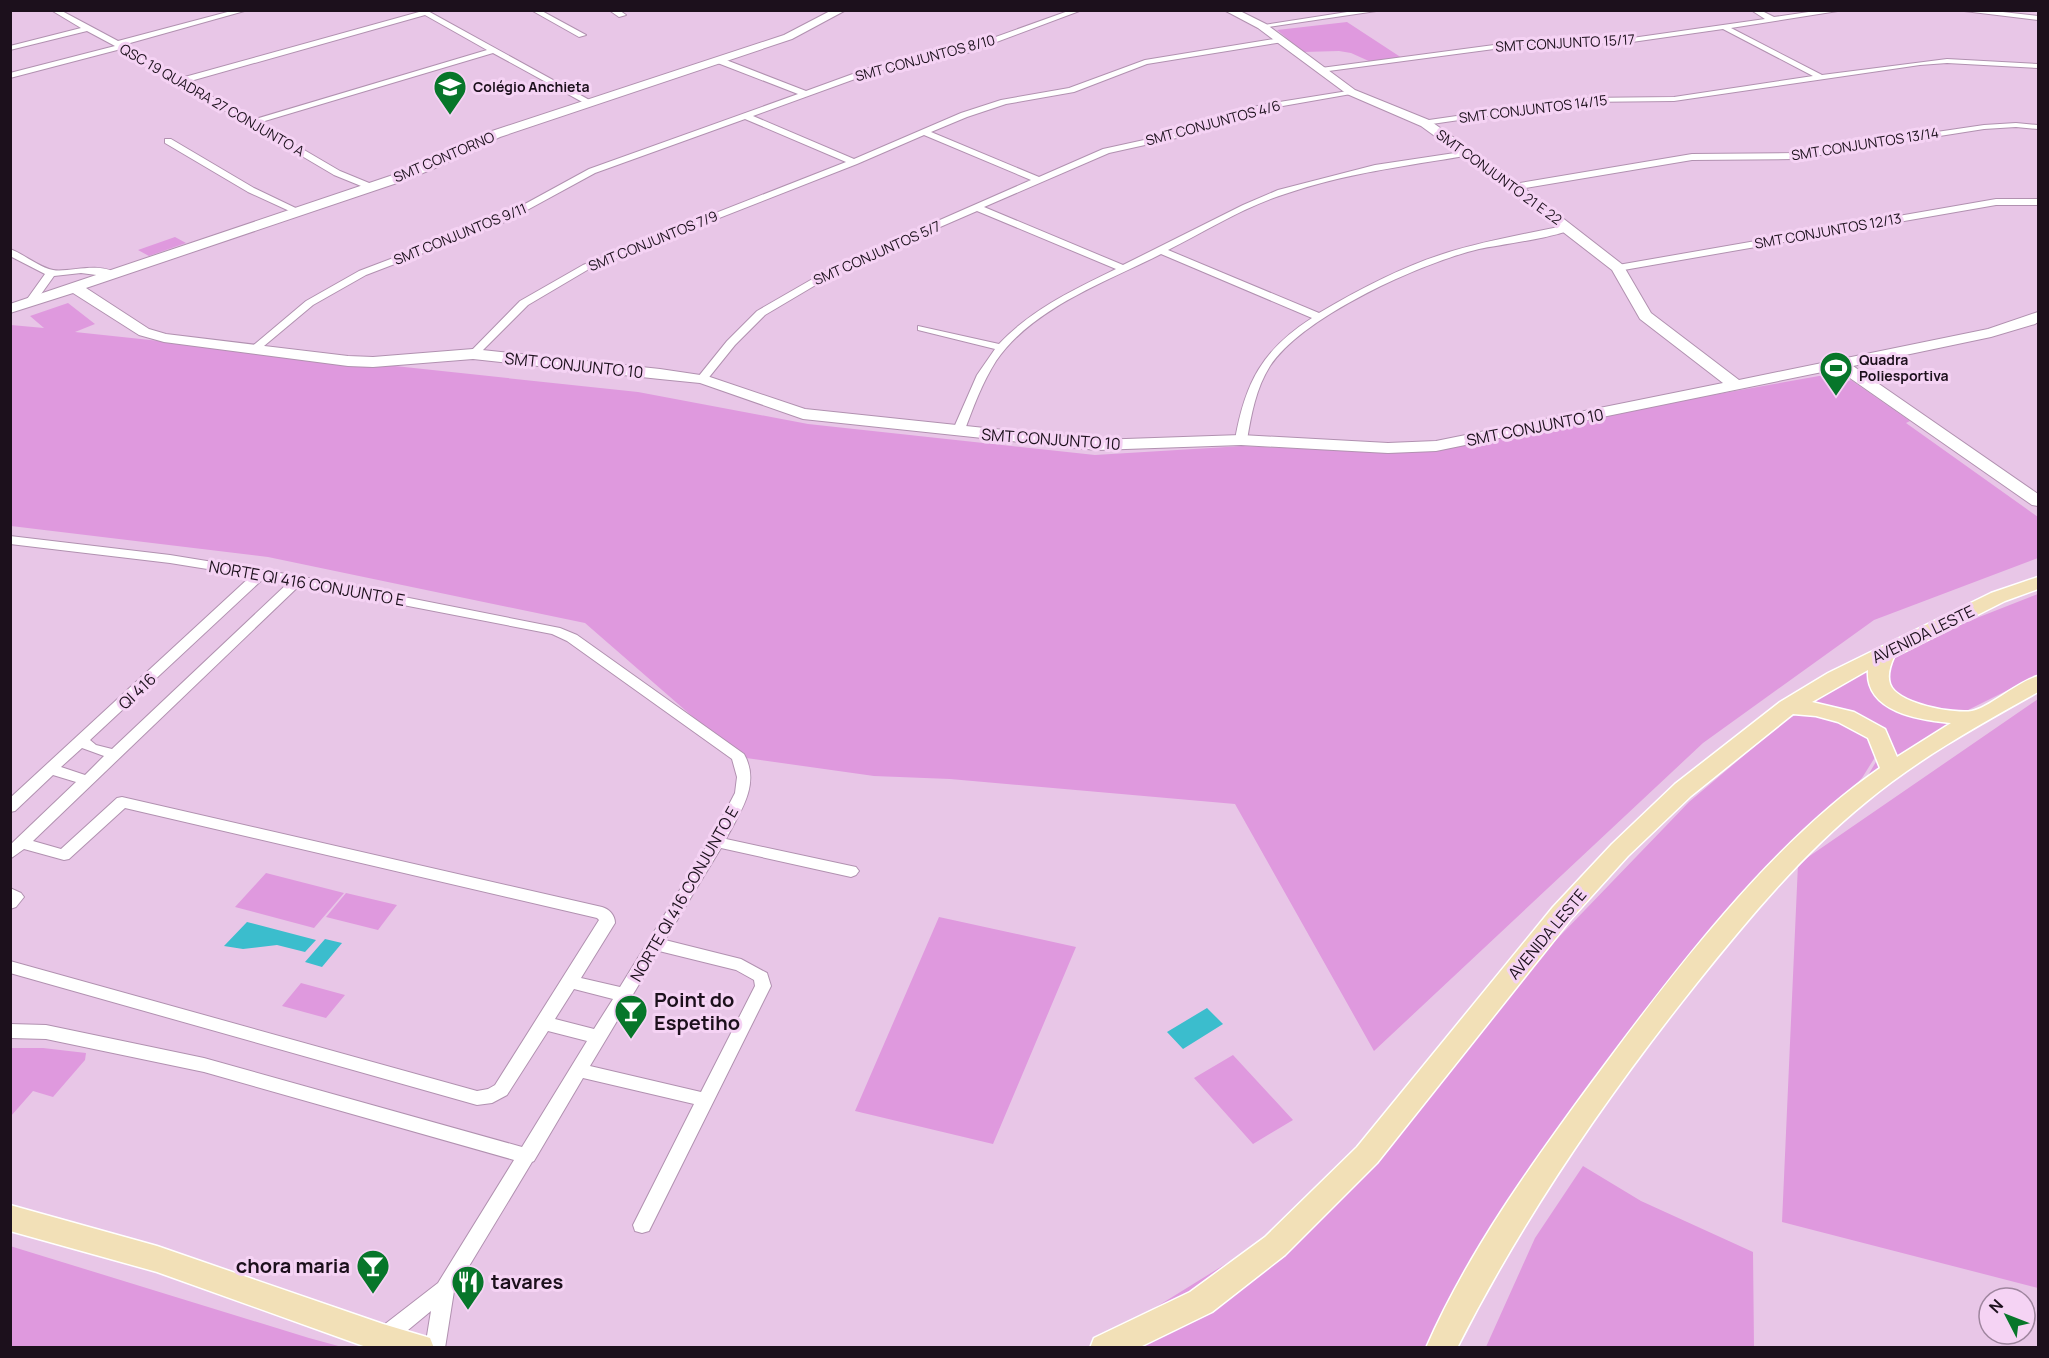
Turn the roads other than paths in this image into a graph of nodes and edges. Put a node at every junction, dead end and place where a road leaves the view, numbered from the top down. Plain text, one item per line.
1 (245, 10) edge
2 (534, 10) edge
3 (612, 10) edge
4 (841, 10) edge
5 (1079, 10) edge
6 (1229, 10) edge
7 (1380, 10) edge
8 (1754, 10) edge
9 (1841, 10) edge
10 (1959, 10) edge
11 (55, 11) edge
12 (422, 12) edge
13 (622, 15) dead end
14 (2038, 18) edge
15 (1773, 20) junction
16 (1263, 26) junction
17 (1724, 27) junction
18 (88, 28) junction
19 (582, 35) dead end
20 (1280, 40) junction
21 (119, 45) junction
22 (10, 48) edge
23 (495, 50) junction
24 (718, 60) junction
25 (2038, 66) edge
26 (1321, 70) junction
27 (10, 76) edge
28 (1820, 77) junction
29 (180, 81) junction
30 (1351, 92) junction
31 (806, 94) junction
32 (589, 102) junction
33 (746, 116) junction
34 (250, 123) junction
35 (1425, 123) junction
36 (2038, 127) edge
37 (923, 132) junction
38 (168, 141) dead end
39 (1465, 153) junction
40 (855, 162) junction
41 (1038, 180) junction
42 (371, 187) junction
43 (1514, 187) junction
44 (2038, 202) edge
45 (978, 208) junction
46 (298, 212) junction
47 (1568, 228) junction
48 (1160, 250) junction
49 (10, 252) edge
50 (1122, 268) junction
51 (1618, 268) junction
52 (51, 273) junction
53 (112, 274) junction
54 (74, 287) junction
55 (30, 302) junction
56 (10, 309) edge
57 (2038, 316) edge
58 (1319, 317) junction
59 (922, 328) dead end
60 (999, 347) junction
61 (254, 349) junction
62 (473, 354) junction
63 (1839, 363) junction
64 (702, 379) junction
65 (1736, 385) junction
66 (958, 432) junction
67 (1241, 440) junction
68 (2038, 501) edge
69 (10, 540) edge
70 (261, 574) junction
71 (298, 580) junction
72 (2038, 583) edge
73 (1885, 652) junction
74 (2038, 683) edge
75 (1788, 707) junction
76 (1976, 718) junction
77 (83, 742) junction
78 (116, 755) junction
79 (51, 770) junction
80 (1892, 771) junction
81 (87, 782) junction
82 (10, 807) edge
83 (717, 842) junction
84 (16, 849) edge
85 (851, 871) dead end
86 (10, 894) edge
87 (10, 903) edge
88 (655, 944) junction
89 (10, 967) edge
90 (570, 982) junction
91 (625, 995) junction
92 (543, 1023) junction
93 (10, 1030) edge
94 (599, 1037) junction
95 (579, 1070) junction
96 (706, 1100) junction
97 (528, 1156) junction
98 (10, 1218) edge
99 (642, 1225) dead end
100 (445, 1288) junction
101 (383, 1338) junction
102 (418, 1347) edge
103 (435, 1347) edge
104 (1105, 1347) edge
105 (1441, 1347) edge

1 - 21 street
2 - 19 street
3 - 13 street
4 - 24 street, SMT CONTORNO
5 - 31 street, SMT CONJUNTOS 8/10
6 - 16 street, SMT CONJUNTO 21 E 22
7 - 16 street
8 - 15 street
9 - 15 street, SMT CONJUNTO 15/17
10 - 14 street
11 - 18 street, QSC 19 QUADRA 27 CONJUNTO A
12 - 23 street
12 - 29 street
15 - 17 street, SMT CONJUNTO 15/17
16 - 20 street, SMT CONJUNTO 21 E 22
17 - 26 street, SMT CONJUNTO 15/17
17 - 28 street
18 - 21 street, QSC 19 QUADRA 27 CONJUNTO A
18 - 22 street
20 - 26 street, SMT CONJUNTO 21 E 22
20 - 37 street, SMT CONJUNTOS 7/9
21 - 27 street
21 - 29 street, QSC 19 QUADRA 27 CONJUNTO A
23 - 32 street
23 - 34 street
24 - 31 street
24 - 32 street, SMT CONTORNO
25 - 28 street, SMT CONJUNTOS 14/15
26 - 30 street, SMT CONJUNTO 21 E 22
28 - 35 street, SMT CONJUNTOS 14/15
29 - 34 street, QSC 19 QUADRA 27 CONJUNTO A
30 - 35 street, SMT CONJUNTO 21 E 22
30 - 41 street, SMT CONJUNTOS 4/6
31 - 33 street, SMT CONJUNTOS 8/10
32 - 42 street, SMT CONTORNO
33 - 40 street
33 - 61 street, SMT CONJUNTOS 9/11
34 - 42 street, QSC 19 QUADRA 27 CONJUNTO A
35 - 39 street, SMT CONJUNTO 21 E 22
36 - 43 street, SMT CONJUNTOS 13/14
37 - 40 street, SMT CONJUNTOS 7/9
37 - 41 street
38 - 46 street
39 - 43 street, SMT CONJUNTO 21 E 22
39 - 48 street
40 - 62 street, SMT CONJUNTOS 7/9
41 - 45 street, SMT CONJUNTOS 4/6
42 - 46 street, SMT CONTORNO
43 - 47 street, SMT CONJUNTO 21 E 22
44 - 51 street, SMT CONJUNTOS 12/13
45 - 50 street
45 - 64 street, SMT CONJUNTOS 5/7
46 - 53 street, SMT CONTORNO
47 - 51 street, SMT CONJUNTO 21 E 22
47 - 58 street
48 - 50 street
48 - 58 street
49 - 52 street
50 - 60 street
51 - 65 street, SMT CONJUNTO 21 E 22
52 - 53 street
52 - 55 street
53 - 54 street, SMT CONTORNO
54 - 55 street, SMT CONTORNO
54 - 61 street, SMT CONJUNTO 10
55 - 56 street, SMT CONTORNO
57 - 63 street, SMT CONJUNTO 10
58 - 67 street
59 - 60 street
60 - 66 street
61 - 62 street, SMT CONJUNTO 10
62 - 64 street, SMT CONJUNTO 10
63 - 65 street, SMT CONJUNTO 10
63 - 68 street
64 - 66 street, SMT CONJUNTO 10
65 - 67 street, SMT CONJUNTO 10
66 - 67 street, SMT CONJUNTO 10
69 - 70 street, NORTE QI 416 CONJUNTO E
70 - 71 street, NORTE QI 416 CONJUNTO E
70 - 77 street, QI 416
71 - 78 street
71 - 83 street, NORTE QI 416 CONJUNTO E
72 - 73 main road, AVENIDA LESTE
73 - 75 main road, AVENIDA LESTE
73 - 76 main road
74 - 76 main road
75 - 80 main road
75 - 104 main road, AVENIDA LESTE
76 - 80 main road
77 - 78 street
77 - 79 street, QI 416
78 - 81 street
79 - 81 street
79 - 82 street, QI 416
80 - 105 main road
81 - 84 street
83 - 85 street
83 - 88 street, NORTE QI 416 CONJUNTO E
84 - 90 street
86 - 87 street
88 - 91 street, NORTE QI 416 CONJUNTO E
88 - 96 street
89 - 92 street
90 - 91 street
90 - 92 street
91 - 94 street, NORTE QI 416 CONJUNTO E
92 - 94 street
93 - 97 street
94 - 95 street, NORTE QI 416 CONJUNTO E
95 - 96 street
95 - 97 street, NORTE QI 416 CONJUNTO E
96 - 99 street
97 - 100 street, NORTE QI 416 CONJUNTO E
98 - 101 main road
100 - 101 street, NORTE QI 416 CONJUNTO E
100 - 103 street, NORTE QI 416 CONJUNTO E
101 - 102 main road

